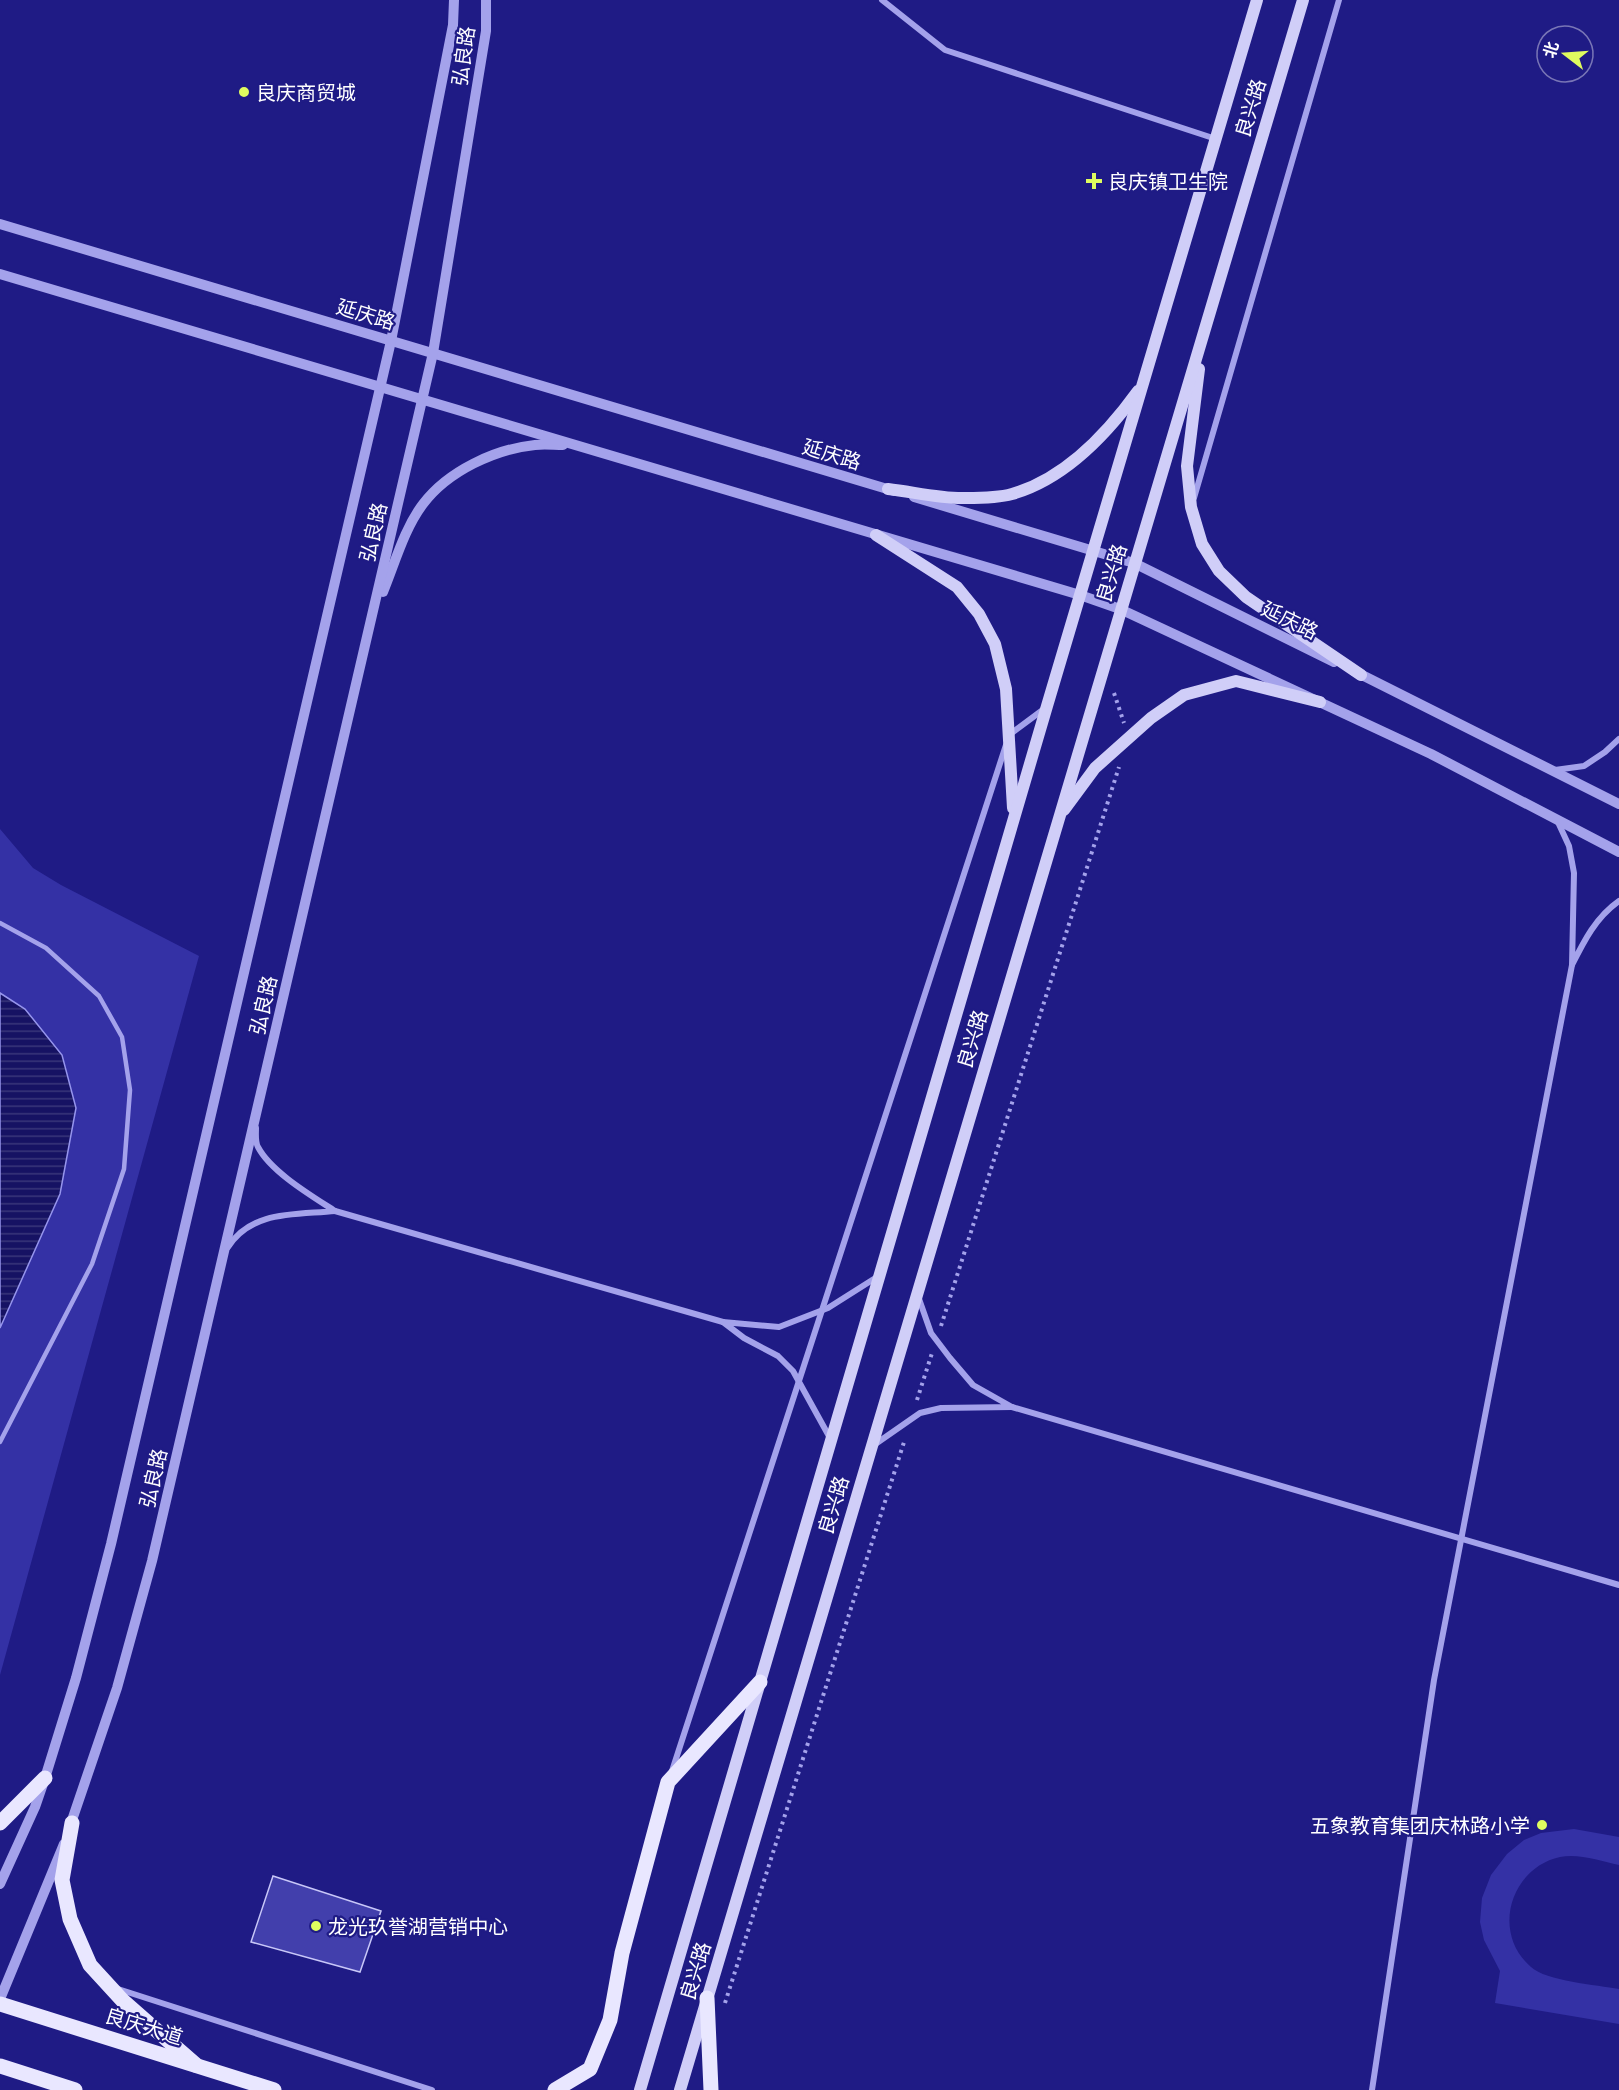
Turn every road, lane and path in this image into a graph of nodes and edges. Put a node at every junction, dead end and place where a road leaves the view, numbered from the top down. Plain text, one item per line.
1 (454, 0) edge
2 (486, 0) edge
3 (882, 0) edge
4 (1257, 0) edge
5 (1302, 0) edge
6 (1339, 0) edge
7 (1216, 140) junction
8 (0, 224) edge
9 (0, 274) edge
10 (1204, 330) junction
11 (391, 341) junction
12 (433, 353) junction
13 (1143, 382) junction
14 (380, 387) junction
15 (423, 400) junction
16 (576, 445) junction
17 (888, 489) junction
18 (1191, 507) junction
19 (876, 535) junction
20 (1093, 551) junction
21 (1134, 563) junction
22 (1080, 595) junction
23 (1120, 609) junction
24 (370, 626) junction
25 (1104, 666) junction
26 (1361, 675) junction
27 (1320, 702) junction
28 (1047, 706) junction
29 (1010, 735) junction
30 (1129, 736) junction
31 (1619, 739) edge
32 (1553, 771) junction
33 (1619, 804) edge
34 (1058, 818) junction
35 (1557, 820) junction
36 (1013, 821) junction
37 (1619, 852) edge
38 (1619, 901) edge
39 (0, 923) edge
40 (1572, 965) junction
41 (255, 1120) junction
42 (335, 1211) junction
43 (223, 1255) junction
44 (880, 1275) junction
45 (916, 1294) junction
46 (822, 1310) junction
47 (723, 1322) junction
48 (937, 1340) junction
49 (799, 1381) junction
50 (1012, 1407) junction
51 (912, 1419) junction
52 (831, 1441) junction
53 (0, 1442) edge
54 (871, 1447) junction
55 (1461, 1539) junction
56 (1619, 1585) edge
57 (760, 1682) junction
58 (45, 1778) junction
59 (668, 1782) junction
60 (0, 1822) edge
61 (72, 1823) junction
62 (0, 1884) edge
63 (110, 1986) junction
64 (707, 1998) junction
65 (0, 1999) edge
66 (0, 2004) edge
67 (724, 2007) dead end
68 (196, 2065) junction
69 (0, 2066) edge
70 (71, 2089) edge
71 (274, 2090) edge
72 (432, 2090) edge
73 (555, 2090) edge
74 (640, 2090) edge
75 (680, 2090) edge
76 (711, 2090) edge
77 (1372, 2090) edge

1 - 11 street, 弘良路
2 - 12 street, 弘良路
3 - 7 street
4 - 7 main road, 良兴路
5 - 10 main road, 良兴路
6 - 18 street
7 - 13 main road, 良兴路
8 - 11 street, 延庆路
9 - 14 street
10 - 18 main road
10 - 21 main road, 良兴路
11 - 12 street, 延庆路
11 - 14 street, 弘良路
12 - 15 street, 弘良路
12 - 17 street, 延庆路
13 - 17 main road
13 - 20 main road, 良兴路
14 - 15 street
14 - 58 street, 弘良路
15 - 16 street
15 - 24 street, 弘良路
16 - 19 street
16 - 24 street
17 - 20 street, 延庆路
18 - 26 main road
19 - 22 street
19 - 29 main road
20 - 21 street, 延庆路
20 - 22 main road, 良兴路
21 - 23 main road, 良兴路
21 - 26 street, 延庆路
22 - 23 street
22 - 28 main road, 良兴路
23 - 25 main road, 良兴路
23 - 27 street
24 - 41 street, 弘良路
25 - 30 path
25 - 34 main road, 良兴路
26 - 32 street, 延庆路
27 - 30 main road
27 - 35 street
28 - 29 street
28 - 36 main road, 良兴路
29 - 36 main road
29 - 46 street
30 - 34 main road
30 - 48 path
31 - 32 street
32 - 33 street, 延庆路
34 - 45 main road, 良兴路
35 - 37 street
35 - 40 street
36 - 44 main road, 良兴路
38 - 40 street
39 - 53 lane
40 - 55 street
41 - 42 street
41 - 43 street, 弘良路
42 - 43 street
42 - 47 street
43 - 61 street, 弘良路
44 - 46 street
44 - 52 main road, 良兴路
45 - 48 street
45 - 54 main road, 良兴路
46 - 47 street
46 - 49 street
47 - 49 street
48 - 50 street
48 - 51 path
49 - 52 street
49 - 59 street
50 - 51 street
50 - 55 street
51 - 54 street
51 - 67 path
52 - 57 main road, 良兴路
54 - 64 main road, 良兴路
55 - 56 street
55 - 77 street
57 - 59 main road
57 - 74 main road, 良兴路
58 - 60 main road
58 - 62 street, 弘良路
59 - 73 main road
61 - 63 main road
61 - 65 street, 弘良路
63 - 68 main road
63 - 72 street
64 - 75 main road, 良兴路
64 - 76 main road
66 - 68 main road, 良庆大道
68 - 71 main road, 良庆大道
69 - 70 main road

